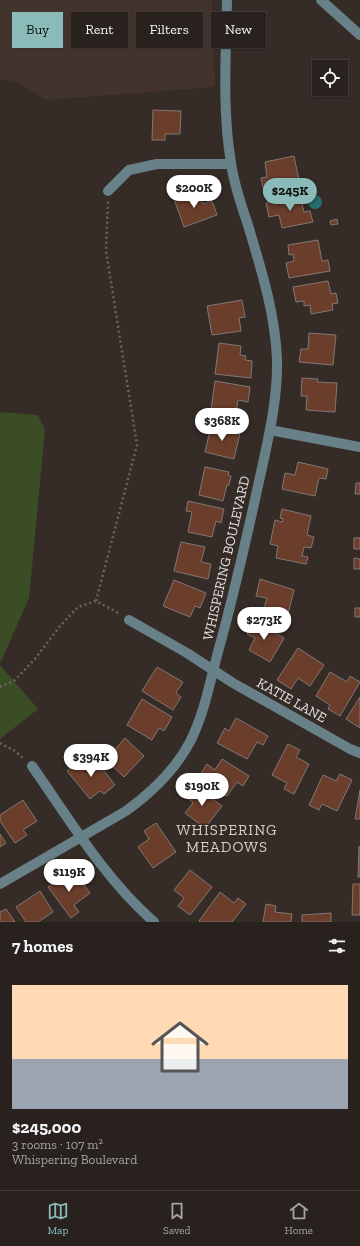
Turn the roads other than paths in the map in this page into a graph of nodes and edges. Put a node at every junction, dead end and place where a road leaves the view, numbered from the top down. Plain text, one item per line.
1 (227, 0) edge
2 (321, 0) edge
3 (360, 35) edge
4 (231, 164) junction
5 (108, 191) road end
6 (270, 430) junction
7 (360, 447) edge
8 (129, 620) road end
9 (213, 670) junction
10 (360, 753) edge
11 (32, 766) road end
12 (82, 837) junction
13 (0, 884) edge
14 (154, 922) edge

1 - 4 street, WHISPERING BOULEVARD
2 - 3 street
4 - 5 street
4 - 6 street, WHISPERING BOULEVARD
6 - 7 street
6 - 9 street, WHISPERING BOULEVARD
8 - 9 street, KATIE LANE
9 - 10 street, KATIE LANE
9 - 12 street, WHISPERING BOULEVARD
11 - 12 street
12 - 13 street, WHISPERING BOULEVARD
12 - 14 street

